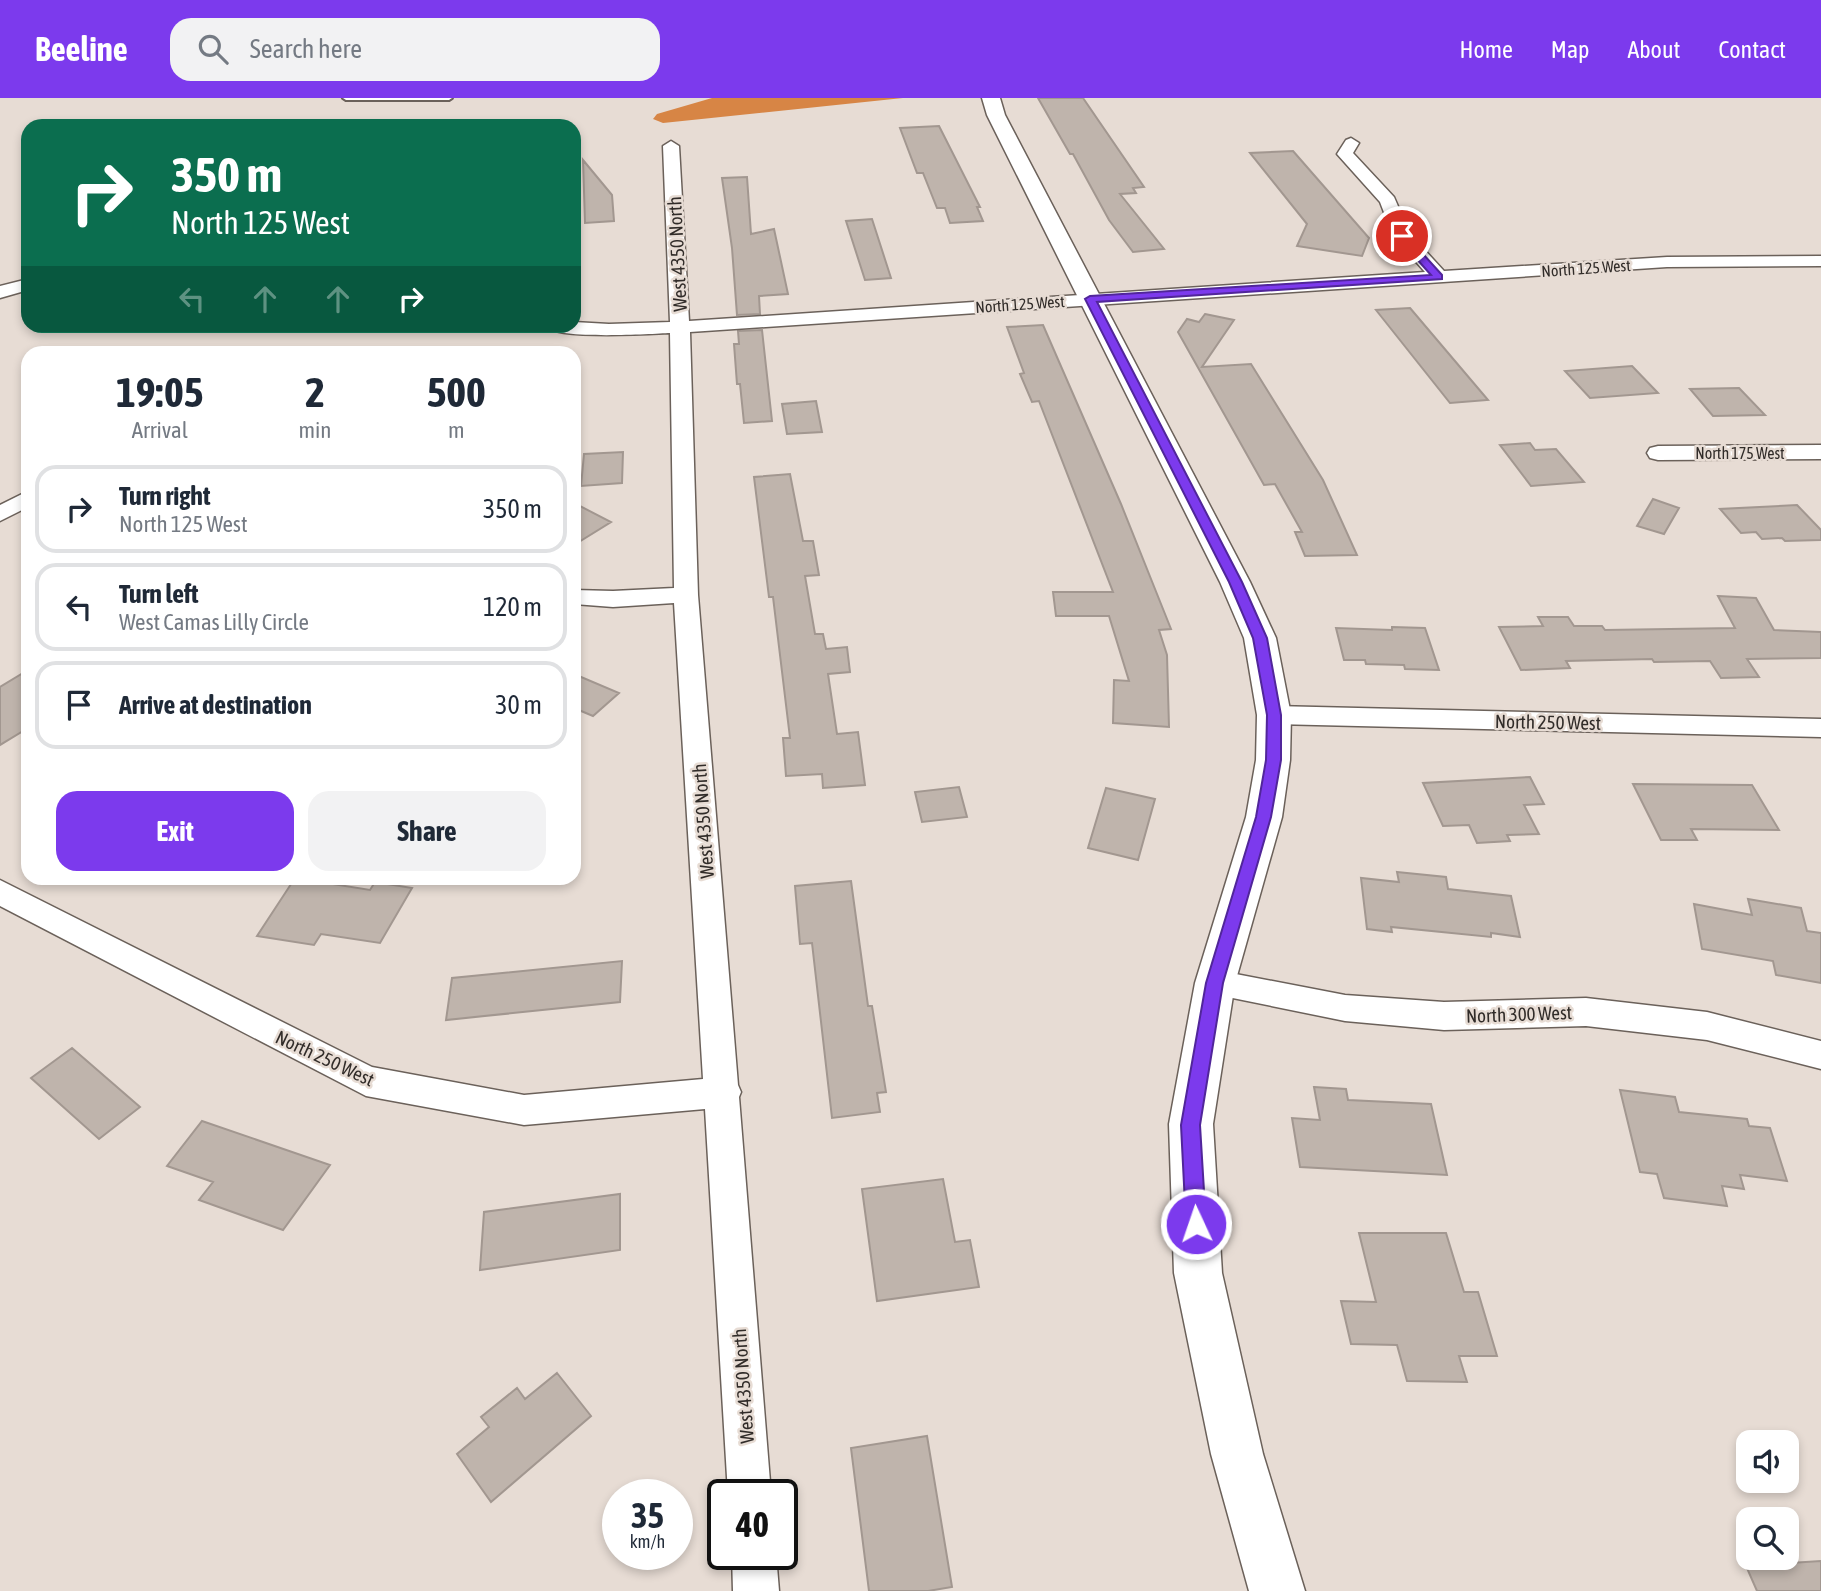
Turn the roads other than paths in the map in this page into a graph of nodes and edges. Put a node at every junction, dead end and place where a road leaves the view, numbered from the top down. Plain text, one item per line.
1 (346, 98) edge
2 (449, 98) edge
3 (991, 98) edge
4 (1352, 143) dead end
5 (671, 146) dead end
6 (1817, 270) edge
7 (1438, 277) junction
8 (21, 286) edge
9 (0, 292) edge
10 (1090, 299) junction
11 (680, 327) junction
12 (581, 328) edge
13 (1821, 452) edge
14 (1658, 453) dead end
15 (21, 502) edge
16 (0, 513) edge
17 (686, 595) junction
18 (581, 597) edge
19 (1274, 715) junction
20 (1821, 729) edge
21 (0, 891) edge
22 (1214, 983) junction
23 (1821, 1055) edge
24 (724, 1092) junction
25 (749, 1479) edge
26 (755, 1570) edge
27 (756, 1591) edge
28 (1277, 1591) edge

1 - 2 lane
3 - 10 street
4 - 7 street
5 - 11 street, West 4350 North
6 - 7 street, North 125 West
7 - 10 street, North 125 West
8 - 9 street
10 - 11 street, North 125 West
10 - 19 street
11 - 12 street, North 125 West
11 - 17 street, West 4350 North
13 - 14 street, North 175 West
15 - 16 street
17 - 18 street
17 - 24 street, West 4350 North
19 - 20 street, North 250 West
19 - 22 street
21 - 24 street, North 250 West
22 - 23 street, North 300 West
22 - 28 street
24 - 25 street, West 4350 North
26 - 27 street

